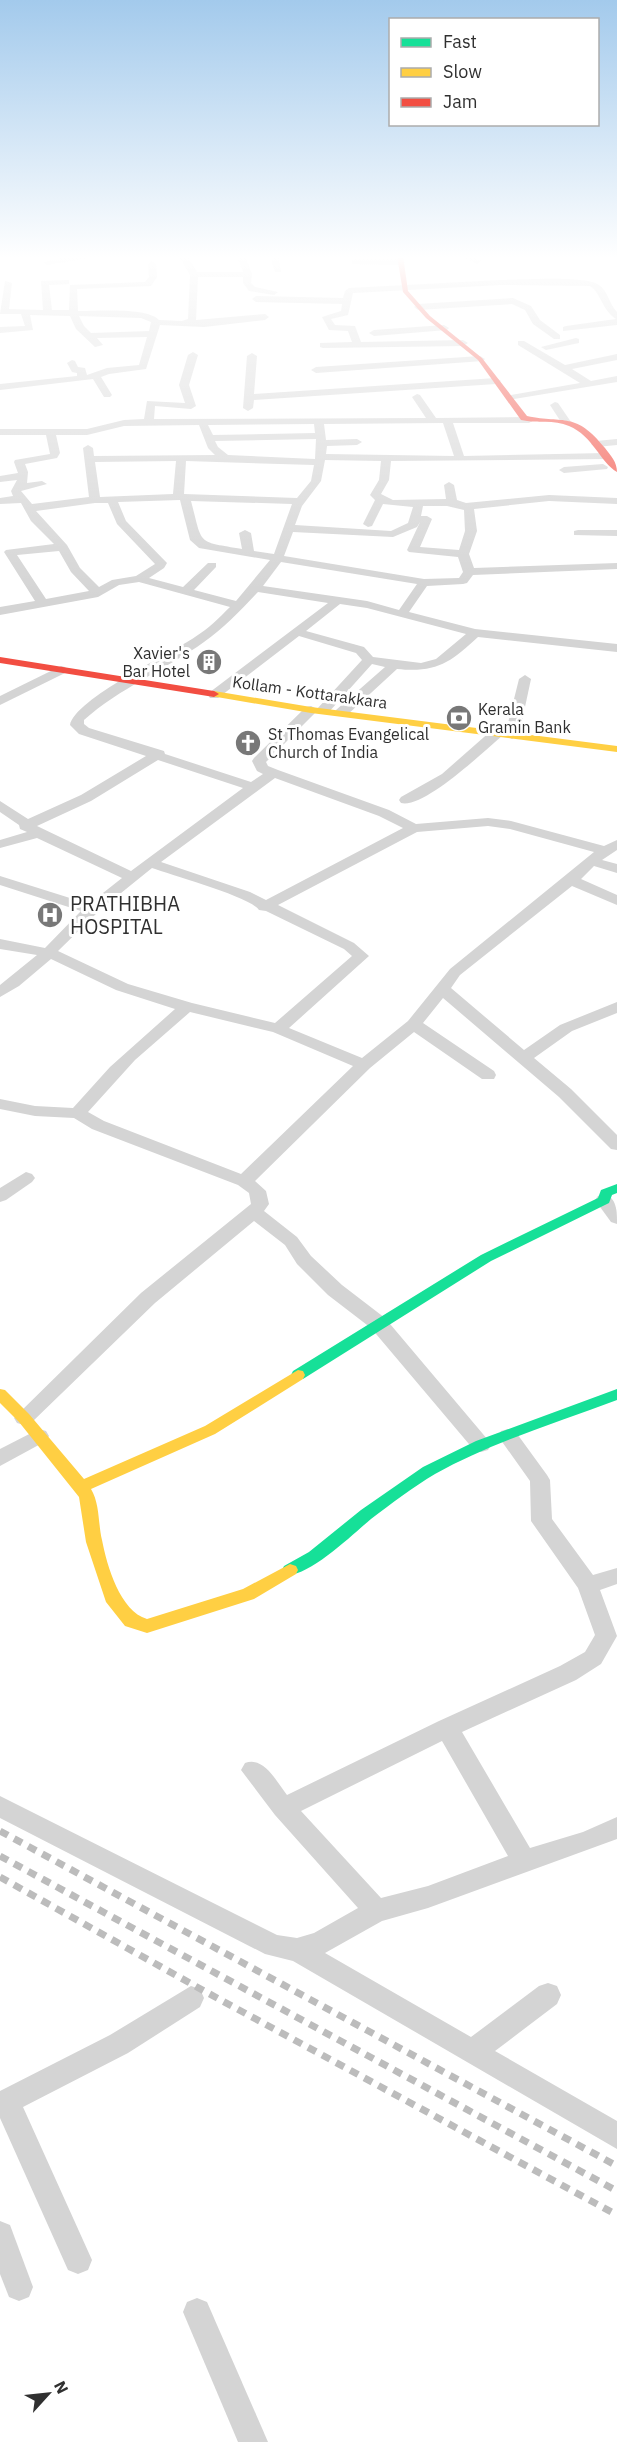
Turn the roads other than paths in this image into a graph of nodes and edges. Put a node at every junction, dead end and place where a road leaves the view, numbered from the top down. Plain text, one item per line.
1 (75, 370) edge
2 (116, 370) edge
3 (189, 370) edge
4 (251, 370) edge
5 (488, 370) edge
6 (568, 370) edge
7 (96, 376) junction
8 (82, 379) junction
9 (617, 379) edge
10 (496, 381) junction
11 (589, 384) junction
12 (0, 387) edge
13 (107, 395) dead end
14 (249, 397) junction
15 (417, 397) dead end
16 (511, 398) junction
17 (555, 405) dead end
18 (529, 420) junction
19 (202, 421) junction
20 (366, 421) junction
21 (433, 421) junction
22 (149, 422) junction
23 (248, 422) junction
24 (319, 422) junction
25 (448, 422) junction
26 (566, 422) junction
27 (87, 432) junction
28 (0, 433) edge
29 (51, 433) junction
30 (366, 433) dead end
31 (208, 438) junction
32 (357, 442) dead end
33 (617, 442) edge
34 (542, 449) dead end
35 (320, 450) junction
36 (276, 451) dead end
37 (606, 456) edge
38 (225, 458) junction
39 (88, 459) junction
40 (181, 459) junction
41 (386, 459) junction
42 (460, 459) junction
43 (564, 470) dead end
44 (22, 476) junction
45 (0, 479) edge
46 (42, 483) dead end
47 (449, 485) dead end
48 (17, 487) junction
49 (182, 497) junction
50 (20, 499) junction
51 (95, 500) junction
52 (112, 500) junction
53 (380, 500) junction
54 (0, 501) edge
55 (299, 501) junction
56 (617, 501) edge
57 (419, 503) junction
58 (452, 503) junction
59 (468, 506) junction
60 (30, 508) junction
61 (583, 511) dead end
62 (617, 513) edge
63 (416, 519) junction
64 (368, 524) dead end
65 (289, 528) junction
66 (245, 533) dead end
67 (578, 533) dead end
68 (617, 533) edge
69 (63, 547) junction
70 (249, 554) junction
71 (463, 554) junction
72 (278, 558) junction
73 (212, 565) dead end
74 (617, 566) edge
75 (469, 572) junction
76 (139, 579) junction
77 (424, 582) junction
78 (255, 588) junction
79 (186, 591) junction
80 (98, 593) junction
81 (337, 601) junction
82 (43, 604) junction
83 (237, 605) junction
84 (0, 611) edge
85 (402, 614) junction
86 (298, 632) junction
87 (475, 633) junction
88 (617, 648) edge
89 (0, 660) edge
90 (369, 660) junction
91 (394, 664) junction
92 (61, 670) junction
93 (525, 679) dead end
94 (131, 682) junction
95 (214, 695) junction
96 (0, 701) edge
97 (317, 710) junction
98 (341, 713) junction
99 (497, 733) junction
100 (512, 735) junction
101 (617, 749) edge
102 (159, 754) junction
103 (273, 773) junction
104 (255, 788) junction
105 (406, 800) dead end
106 (0, 806) edge
107 (25, 826) junction
108 (414, 828) junction
109 (38, 833) junction
110 (0, 844) edge
111 (611, 848) edge
112 (591, 861) junction
113 (150, 863) junction
114 (617, 869) edge
115 (132, 877) junction
116 (0, 880) edge
117 (571, 880) junction
118 (617, 901) edge
119 (264, 906) junction
120 (92, 910) junction
121 (0, 944) edge
122 (50, 953) junction
123 (441, 988) junction
124 (0, 992) edge
125 (187, 1007) junction
126 (617, 1007) edge
127 (414, 1024) junction
128 (278, 1029) junction
129 (525, 1058) junction
130 (364, 1065) junction
131 (488, 1075) dead end
132 (0, 1104) edge
133 (78, 1113) junction
134 (617, 1145) edge
135 (26, 1178) dead end
136 (244, 1181) junction
137 (610, 1194) edge
138 (0, 1196) edge
139 (254, 1212) junction
140 (617, 1218) edge
141 (378, 1323) junction
142 (0, 1394) edge
143 (617, 1394) edge
144 (24, 1418) junction
145 (39, 1436) junction
146 (508, 1436) junction
147 (481, 1445) junction
148 (0, 1458) edge
149 (81, 1487) junction
150 (617, 1576) edge
151 (588, 1585) junction
152 (447, 1728) junction
153 (253, 1770) dead end
154 (0, 1806) edge
155 (283, 1808) junction
156 (617, 1828) edge
157 (524, 1861) junction
158 (376, 1911) junction
159 (297, 1950) junction
160 (548, 1995) dead end
161 (191, 1998) dead end
162 (472, 2052) junction
163 (3, 2104) edge
164 (617, 2136) edge
165 (0, 2235) edge
166 (78, 2260) dead end
167 (19, 2287) dead end
168 (197, 2313) dead end
169 (253, 2442) edge

1 - 8 street
2 - 7 street
3 - 22 street
4 - 14 street
5 - 10 street
6 - 11 street
7 - 8 street
7 - 13 street
8 - 12 street
9 - 11 street
10 - 14 street
10 - 16 street
11 - 16 street
14 - 23 street
15 - 21 street
16 - 18 street
17 - 26 street
18 - 25 street
18 - 26 street
19 - 22 street
19 - 23 street
19 - 31 street
20 - 21 street
20 - 24 street
20 - 30 street
21 - 25 street
22 - 27 street
23 - 24 street
24 - 35 street
25 - 42 street
26 - 37 street
27 - 29 street
27 - 39 street
28 - 29 street
29 - 44 street
31 - 35 street
31 - 38 street
32 - 35 street
33 - 37 street
34 - 37 street
35 - 36 street
35 - 38 street
35 - 41 street
35 - 55 street
37 - 42 street
37 - 43 street
38 - 40 street
39 - 40 street
39 - 51 street
40 - 49 street
41 - 42 street
41 - 53 street
44 - 45 street
44 - 48 street
46 - 48 street
47 - 58 street
48 - 50 street
49 - 52 street
49 - 55 street
49 - 70 street
50 - 54 street
50 - 60 street
51 - 52 street
51 - 60 street
52 - 76 street
53 - 57 street
53 - 64 street
55 - 65 street
56 - 59 street
57 - 58 street
57 - 63 street
58 - 59 street
59 - 71 street
60 - 69 street
61 - 62 street
63 - 65 street
63 - 71 street
65 - 72 street
66 - 70 street
67 - 68 street
69 - 80 street
69 - 82 street
70 - 72 street
71 - 75 street
72 - 77 street
72 - 78 street
73 - 79 street
74 - 75 street
75 - 77 street
76 - 79 street
76 - 80 street
77 - 85 street
78 - 81 street
78 - 83 street
79 - 83 street
80 - 82 street
81 - 85 street
81 - 86 street
82 - 84 street
83 - 94 street
85 - 87 street
86 - 90 street
86 - 95 street
87 - 88 street
87 - 91 street
89 - 92 street, Kollam - Kottarakkara
90 - 91 street
90 - 97 street
91 - 98 street
92 - 94 street, Kollam - Kottarakkara
92 - 96 street
93 - 100 street
94 - 95 street, Kollam - Kottarakkara
94 - 102 street
95 - 97 street, Kollam - Kottarakkara
97 - 98 street, Kollam - Kottarakkara
97 - 103 street
98 - 99 street, Kollam - Kottarakkara
99 - 100 street, Kollam - Kottarakkara
99 - 105 street
100 - 101 street, Kollam - Kottarakkara
102 - 104 street
102 - 107 street
103 - 104 street
103 - 108 street
104 - 113 street
106 - 107 street
107 - 109 street
108 - 111 street
108 - 119 street
109 - 110 street
109 - 115 street
111 - 112 street
112 - 114 street
112 - 117 street
113 - 115 street
113 - 119 street
115 - 120 street
116 - 120 street
117 - 118 street
117 - 123 street
119 - 128 street
120 - 122 street
121 - 122 street
122 - 124 street
122 - 125 street
123 - 127 street
123 - 129 street
125 - 128 street
125 - 133 street
126 - 129 street
127 - 130 street
127 - 131 street
128 - 130 street
129 - 134 street
130 - 136 street
132 - 133 street
133 - 136 street
135 - 138 street
136 - 139 street
137 - 140 street
137 - 141 street
139 - 141 street
139 - 144 street
141 - 147 street
141 - 149 street
142 - 144 street
143 - 146 street
144 - 145 street
145 - 148 street
145 - 149 street
146 - 147 street
146 - 151 street
147 - 149 street
150 - 151 street
151 - 152 street
152 - 155 street
152 - 157 street
153 - 155 street
154 - 159 street
155 - 158 street
156 - 157 street
157 - 158 street
158 - 159 street
159 - 162 street
160 - 162 street
161 - 163 street
162 - 164 street
163 - 166 street
165 - 167 street
168 - 169 street

